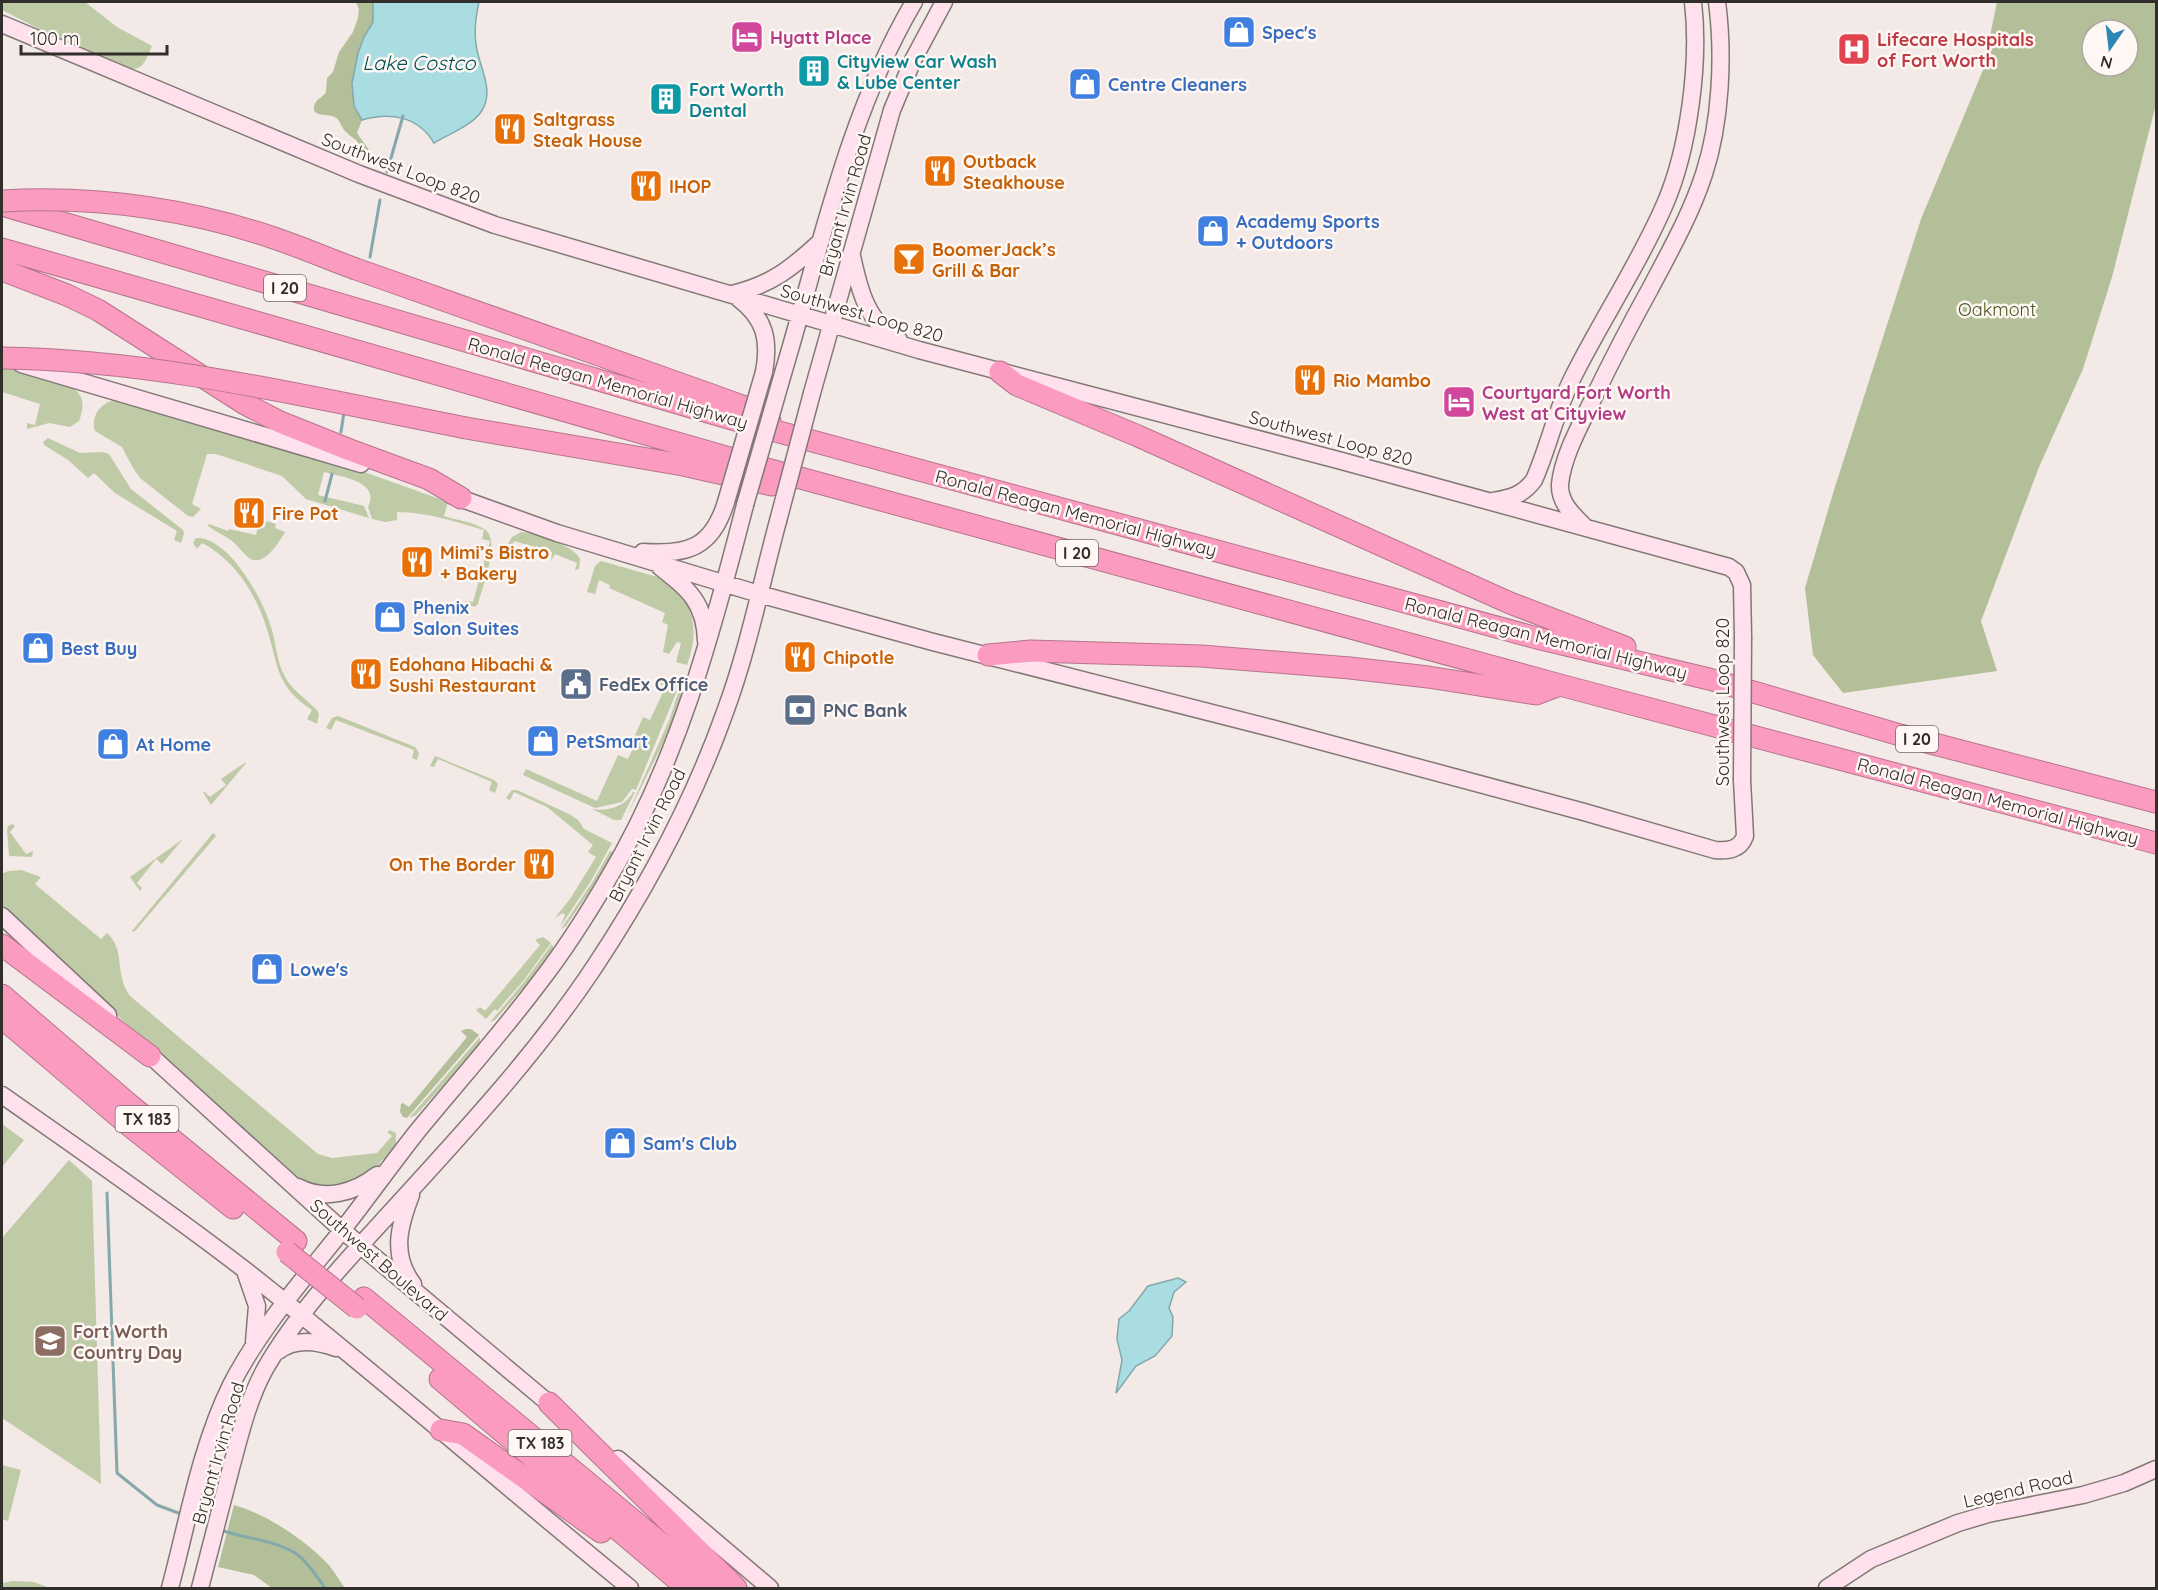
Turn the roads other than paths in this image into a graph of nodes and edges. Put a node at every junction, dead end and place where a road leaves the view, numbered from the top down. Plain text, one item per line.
1 (914, 2) edge
2 (944, 2) edge
3 (1717, 5) edge
4 (1693, 6) edge
5 (2, 24) edge
6 (2, 195) edge
7 (2, 203) edge
8 (38, 215) junction
9 (821, 240) junction
10 (1647, 242) junction
11 (2, 249) edge
12 (852, 253) junction
13 (1667, 258) junction
14 (2, 270) edge
15 (732, 294) junction
16 (800, 316) junction
17 (831, 325) junction
18 (919, 350) junction
19 (2, 358) edge
20 (1000, 372) junction
21 (805, 438) junction
22 (461, 498) junction
23 (1492, 501) junction
24 (1584, 526) junction
25 (616, 550) junction
26 (652, 561) junction
27 (1118, 564) junction
28 (725, 582) junction
29 (759, 594) junction
30 (706, 652) junction
31 (988, 656) junction
32 (1709, 679) junction
33 (1560, 685) junction
34 (2157, 802) edge
35 (2157, 843) edge
36 (2, 916) edge
37 (2, 945) edge
38 (2, 995) edge
39 (2, 1018) edge
40 (150, 1056) junction
41 (2, 1095) edge
42 (392, 1164) junction
43 (291, 1184) junction
44 (415, 1186) junction
45 (342, 1230) junction
46 (361, 1245) junction
47 (292, 1246) junction
48 (244, 1270) junction
49 (427, 1301) junction
50 (284, 1302) junction
51 (360, 1303) junction
52 (302, 1317) junction
53 (254, 1345) junction
54 (347, 1353) junction
55 (275, 1354) junction
56 (549, 1403) junction
57 (441, 1430) junction
58 (2157, 1469) edge
59 (170, 1588) edge
60 (200, 1588) edge
61 (630, 1588) edge
62 (682, 1588) edge
63 (687, 1588) edge
64 (715, 1588) edge
65 (735, 1588) edge
66 (770, 1588) edge
67 (1827, 1588) edge

1 - 9 main road, Bryant Irvin Road
2 - 12 main road, Bryant Irvin Road
3 - 4 main road
3 - 13 main road
4 - 10 main road
5 - 15 main road, Southwest Loop 820
6 - 8 highway
7 - 8 highway, Ronald Reagan Memorial Highway / I 20
7 - 21 highway, bridge
8 - 21 highway, Ronald Reagan Memorial Highway / I 20
9 - 15 main road
9 - 16 main road, Bryant Irvin Road
10 - 13 main road
10 - 23 main road
11 - 27 highway, Ronald Reagan Memorial Highway / I 20
12 - 17 main road, Bryant Irvin Road
12 - 18 main road
13 - 24 main road
14 - 22 highway
15 - 16 main road, Southwest Loop 820
15 - 25 main road, bridge
16 - 17 main road, Southwest Loop 820
16 - 28 main road, Bryant Irvin Road, bridge
17 - 18 main road, Southwest Loop 820
17 - 29 main road, Bryant Irvin Road, bridge
18 - 20 main road, Southwest Loop 820
19 - 22 main road, Southwest Loop 820
19 - 27 highway, bridge
20 - 23 main road, Southwest Loop 820
20 - 32 highway
21 - 32 highway, Ronald Reagan Memorial Highway / I 20
22 - 25 main road, Southwest Loop 820
23 - 24 main road, Southwest Loop 820
24 - 31 main road, Southwest Loop 820, bridge
25 - 26 main road, Southwest Loop 820
26 - 28 main road, Southwest Loop 820
26 - 30 main road
27 - 33 highway, Ronald Reagan Memorial Highway / I 20
28 - 29 main road, Southwest Loop 820
28 - 30 main road, Bryant Irvin Road
29 - 31 main road, Southwest Loop 820
29 - 44 main road, Bryant Irvin Road
30 - 42 main road, Bryant Irvin Road
31 - 33 highway
32 - 34 highway, Ronald Reagan Memorial Highway / I 20
33 - 35 highway, Ronald Reagan Memorial Highway / I 20
36 - 40 main road, Southwest Boulevard
37 - 40 highway
38 - 47 highway, Southwest Boulevard / TX 183
39 - 47 highway, Southwest Boulevard / TX 183
40 - 43 main road, Southwest Boulevard
41 - 48 main road
42 - 43 main road
42 - 45 main road, Bryant Irvin Road
43 - 45 main road, Southwest Boulevard
44 - 46 main road, Bryant Irvin Road
44 - 49 main road
45 - 46 main road, Southwest Boulevard
45 - 50 main road, Bryant Irvin Road
46 - 49 main road, Southwest Boulevard
46 - 52 main road, Bryant Irvin Road
47 - 51 highway, Southwest Boulevard / TX 183
48 - 50 main road
48 - 53 main road
49 - 56 main road, Southwest Boulevard
50 - 52 main road
50 - 53 main road, Bryant Irvin Road
51 - 63 highway, Southwest Boulevard / TX 183
51 - 64 highway, Southwest Boulevard / TX 183
52 - 54 main road
52 - 55 main road, Bryant Irvin Road
53 - 59 main road, Bryant Irvin Road
54 - 55 main road
54 - 57 main road
55 - 60 main road, Bryant Irvin Road
56 - 65 highway
56 - 66 main road, Southwest Boulevard
57 - 61 main road
57 - 62 highway
58 - 67 main road, Legend Road

